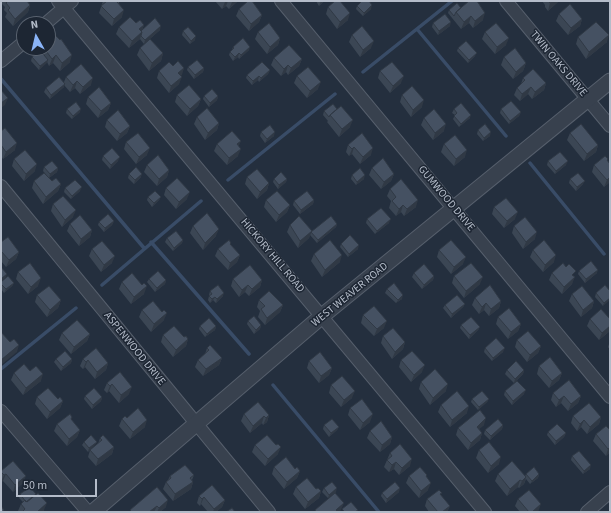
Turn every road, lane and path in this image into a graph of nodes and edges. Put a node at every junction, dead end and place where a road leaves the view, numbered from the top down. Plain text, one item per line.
1 (281, 1) edge
2 (506, 1) edge
3 (65, 3) edge
4 (53, 16) edge
5 (16, 49) edge
6 (1, 61) edge
7 (610, 81) edge
8 (587, 99) junction
9 (610, 126) edge
10 (1, 186) edge
11 (454, 209) junction
12 (322, 316) junction
13 (610, 397) edge
14 (1, 411) edge
15 (196, 425) junction
16 (610, 492) edge
17 (88, 512) edge
18 (93, 512) edge
19 (269, 512) edge
20 (486, 512) edge
21 (587, 512) edge

1 - 11 street, GUMWOOD DRIVE
2 - 8 street, TWIN OAKS DRIVE
3 - 4 street
3 - 12 street, HICKORY HILL ROAD
5 - 6 street
7 - 8 street, WEST WEAVER ROAD
8 - 9 street, TWIN OAKS DRIVE
8 - 11 street, WEST WEAVER ROAD
10 - 15 street, ASPENWOOD DRIVE
11 - 12 street, WEST WEAVER ROAD
11 - 13 street, GUMWOOD DRIVE
12 - 15 street, WEST WEAVER ROAD
12 - 20 street, HICKORY HILL ROAD
14 - 17 street
15 - 18 street, WEST WEAVER ROAD
15 - 19 street, ASPENWOOD DRIVE
16 - 21 street

